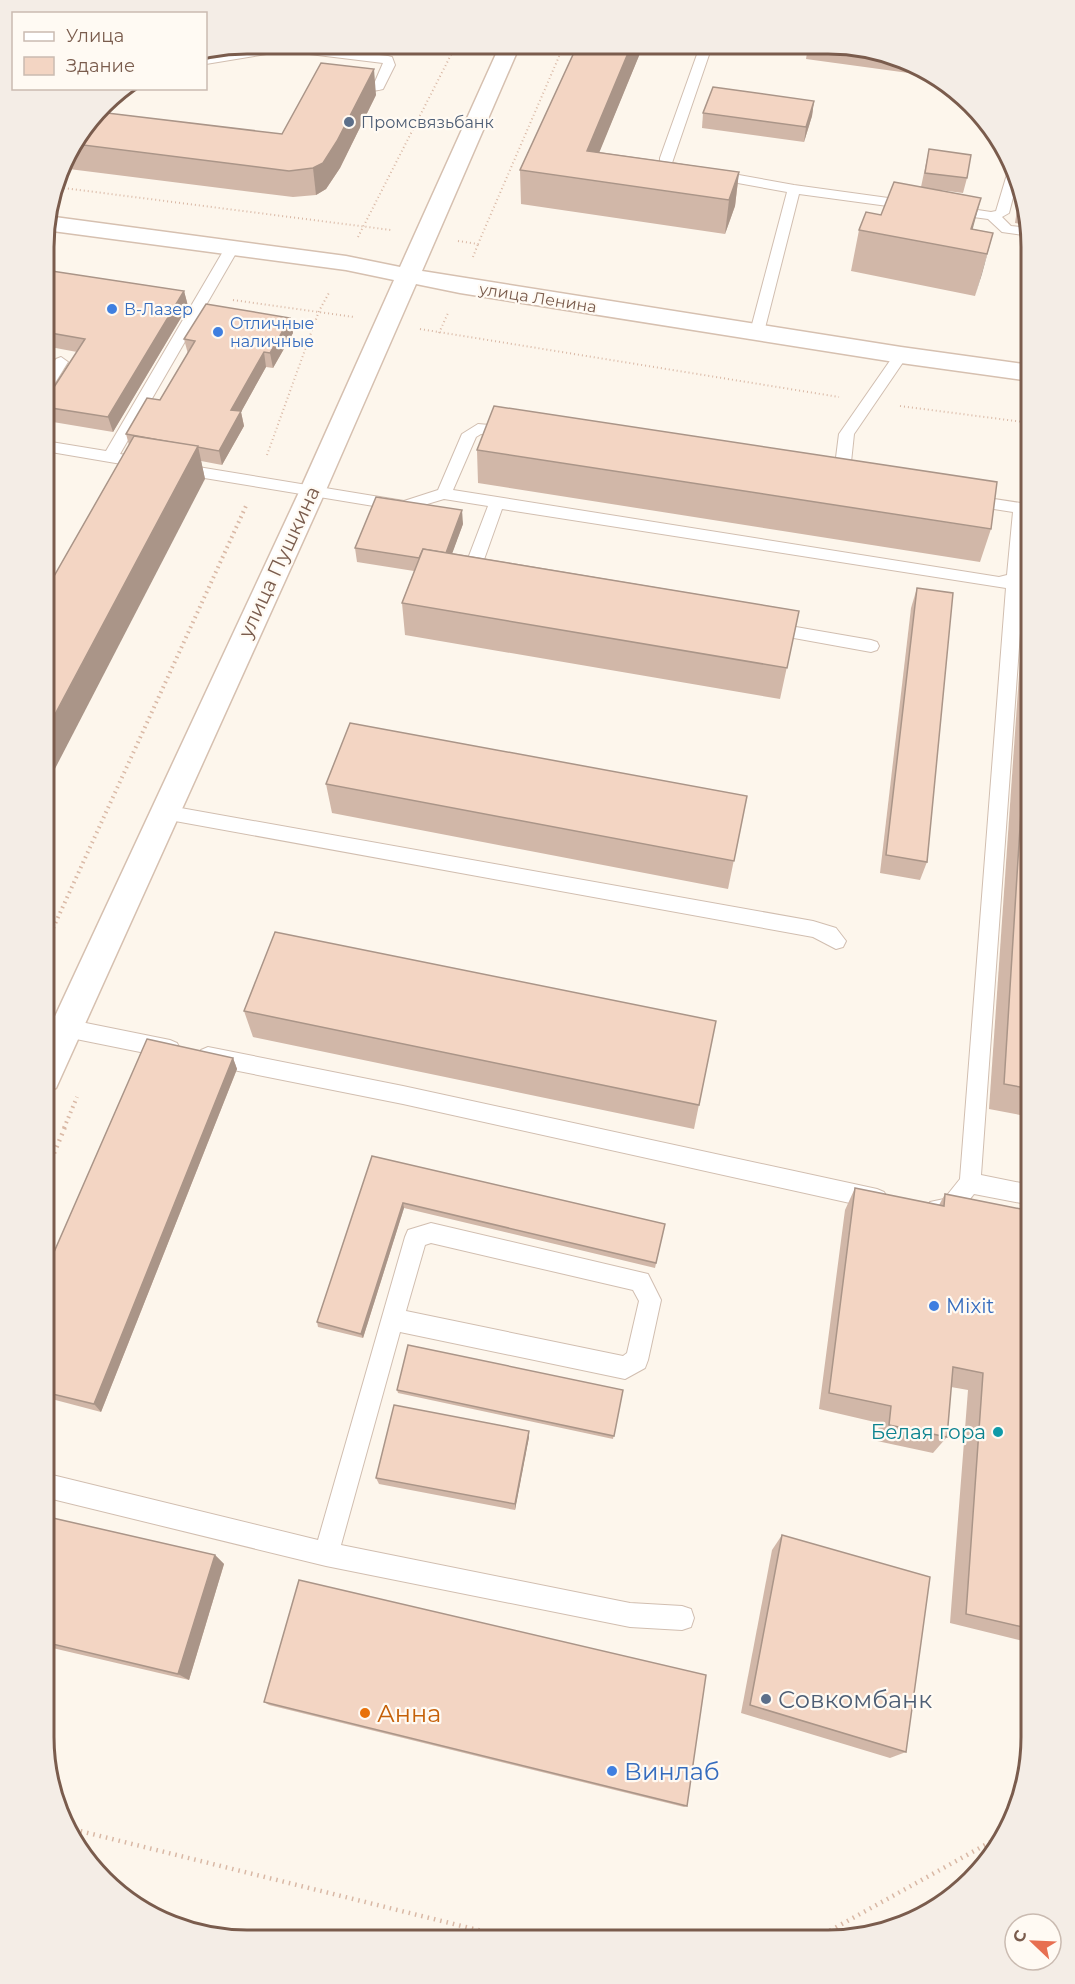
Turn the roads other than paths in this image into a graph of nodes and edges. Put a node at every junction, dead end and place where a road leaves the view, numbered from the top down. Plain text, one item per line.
1 (347, 54) edge
2 (506, 54) edge
3 (703, 54) edge
4 (231, 55) edge
5 (207, 60) edge
6 (332, 83) edge
7 (1011, 185) edge
8 (794, 189) junction
9 (992, 216) junction
10 (56, 224) edge
11 (1020, 231) edge
12 (232, 248) junction
13 (408, 276) junction
14 (757, 332) junction
15 (901, 355) junction
16 (61, 362) dead end
17 (1021, 372) edge
18 (54, 373) edge
19 (525, 434) edge
20 (54, 448) edge
21 (110, 457) junction
22 (841, 481) edge
23 (313, 490) junction
24 (444, 494) junction
25 (953, 498) edge
26 (497, 502) junction
27 (1015, 578) junction
28 (494, 581) edge
29 (753, 626) edge
30 (871, 646) dead end
31 (164, 812) junction
32 (836, 941) dead end
33 (66, 1028) junction
34 (54, 1055) edge
35 (970, 1183) junction
36 (1021, 1193) edge
37 (891, 1202) edge
38 (914, 1207) edge
39 (391, 1319) junction
40 (54, 1487) edge
41 (326, 1554) junction
42 (682, 1618) dead end

1 - 6 lane
2 - 13 main road, улица Пушкина
3 - 8 lane
4 - 5 lane
7 - 9 lane
8 - 9 lane
8 - 14 lane
9 - 11 lane
10 - 12 main road, улица Ленина
12 - 13 main road, улица Ленина
12 - 21 lane
13 - 14 main road, улица Ленина
13 - 23 main road, улица Пушкина
14 - 15 main road, улица Ленина
15 - 17 main road, улица Ленина
15 - 22 lane
16 - 18 lane
19 - 24 lane
20 - 21 lane
21 - 23 lane
23 - 24 lane
23 - 31 main road, улица Пушкина
24 - 26 lane
25 - 27 lane
26 - 27 lane
26 - 28 lane
27 - 35 lane
29 - 30 lane
31 - 32 lane
31 - 33 main road, улица Пушкина
33 - 34 main road, улица Пушкина
33 - 37 lane
35 - 36 lane
35 - 38 lane
39 - 39 lane
39 - 41 lane
40 - 41 lane
41 - 42 lane

